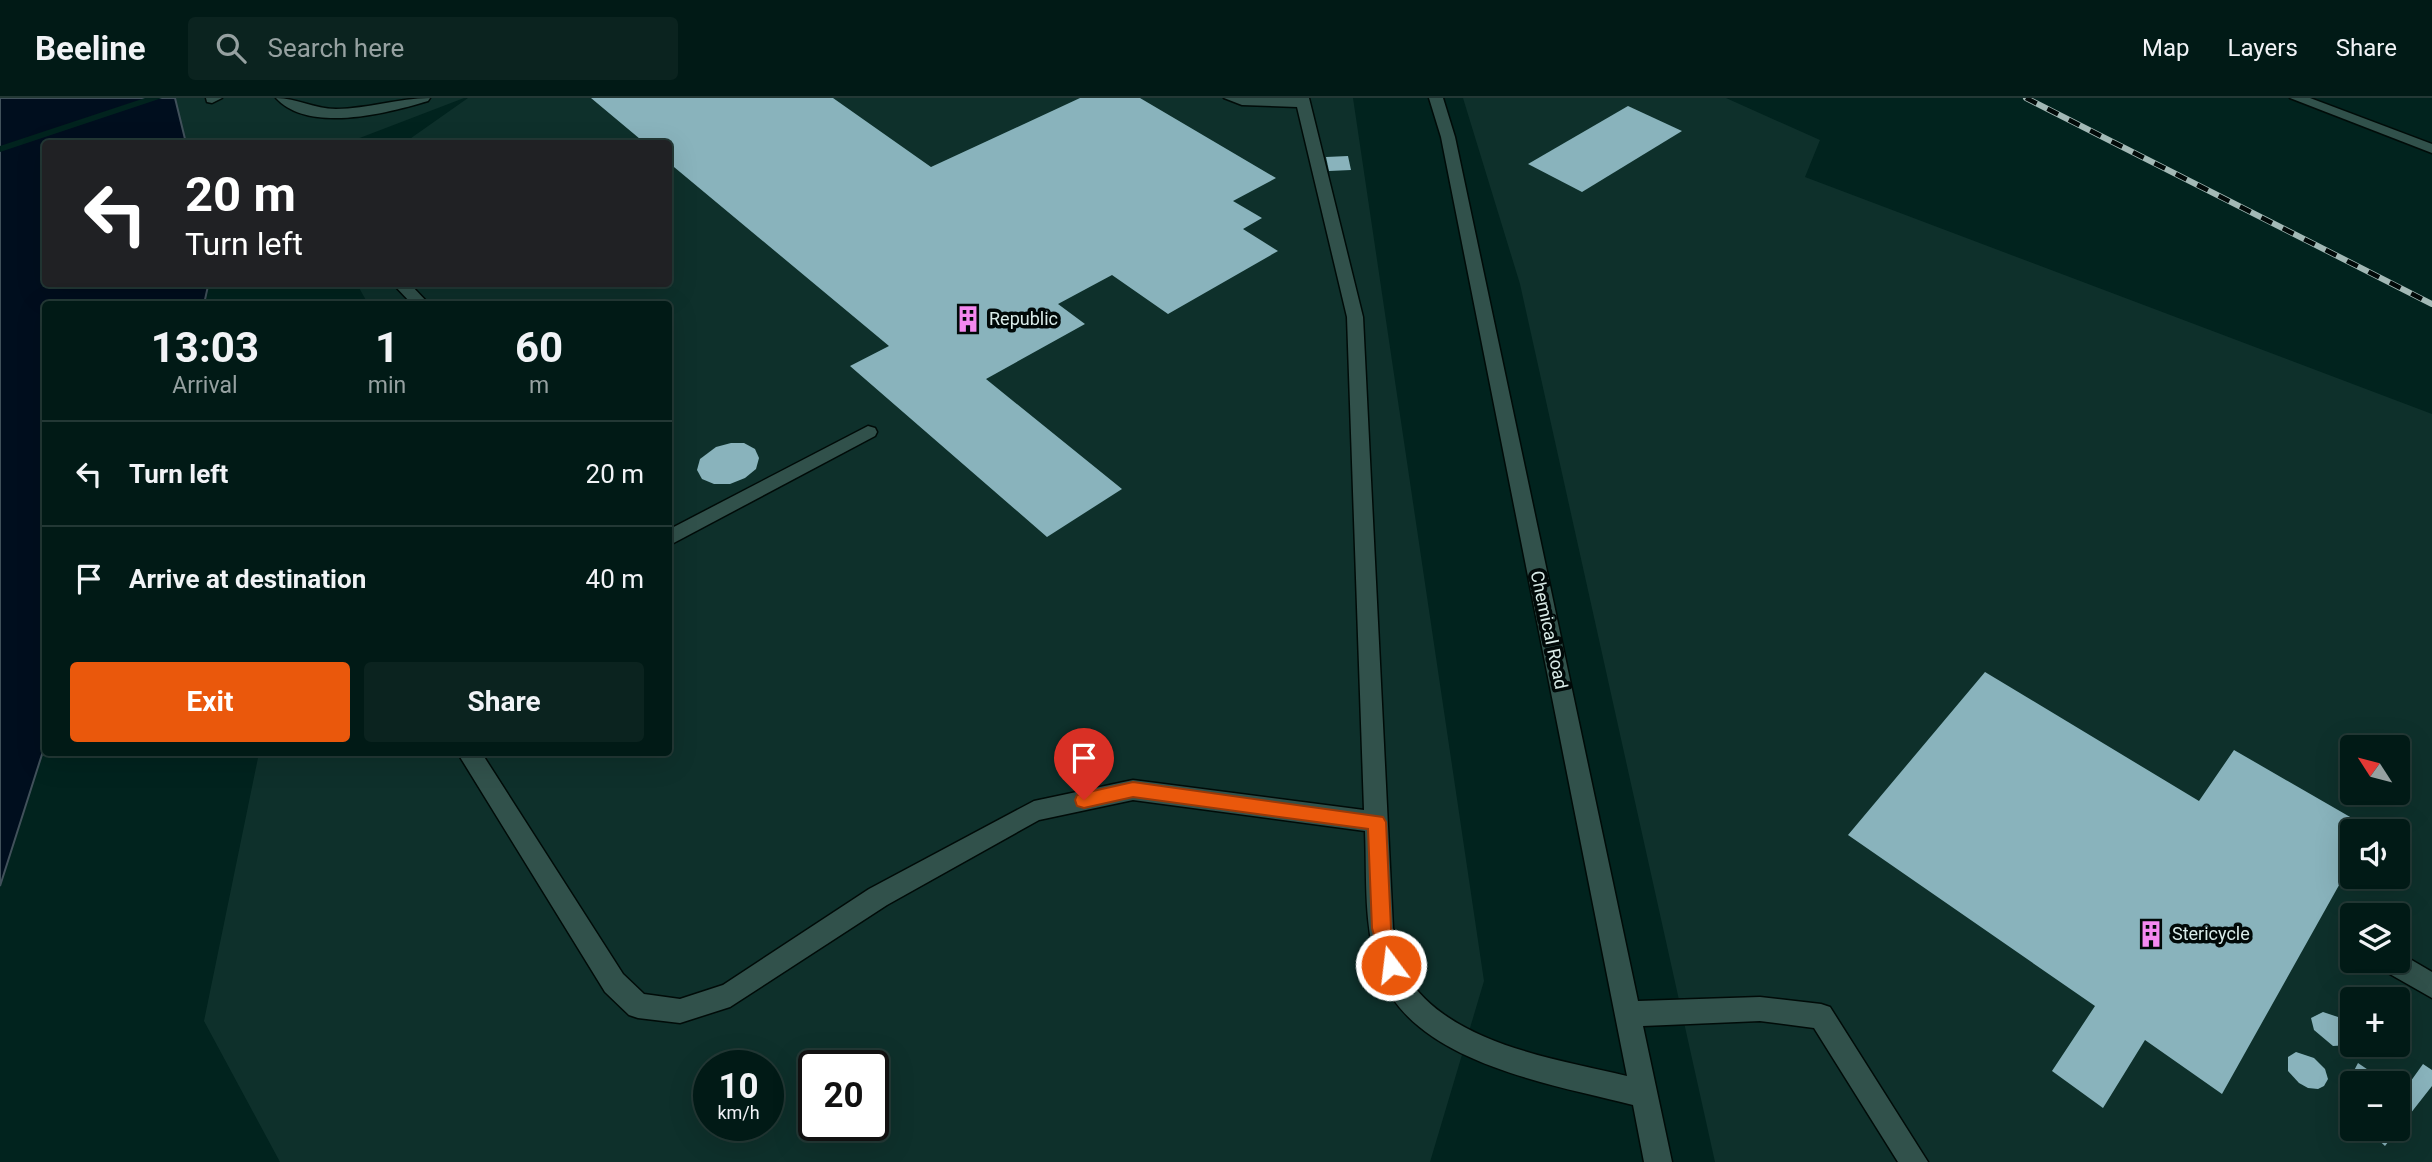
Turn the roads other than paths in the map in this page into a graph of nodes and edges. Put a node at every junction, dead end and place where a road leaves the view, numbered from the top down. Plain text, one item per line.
1 (283, 98) edge
2 (423, 98) edge
3 (1231, 98) edge
4 (1436, 98) edge
5 (2297, 98) edge
6 (1303, 101) edge
7 (2432, 149) edge
8 (404, 287) edge
9 (418, 301) edge
10 (868, 432) dead end
11 (672, 537) edge
12 (471, 756) edge
13 (1377, 822) junction
14 (2410, 973) edge
15 (2432, 986) edge
16 (1627, 1014) junction
17 (1644, 1094) junction
18 (1658, 1162) edge
19 (1914, 1162) edge

1 - 2 street
3 - 6 street
4 - 16 street, Chemical Road
5 - 7 street
6 - 13 street
8 - 9 street
10 - 11 street
12 - 13 street
13 - 17 street
14 - 15 street
16 - 17 street, Chemical Road
16 - 19 street
17 - 18 street, Chemical Road

